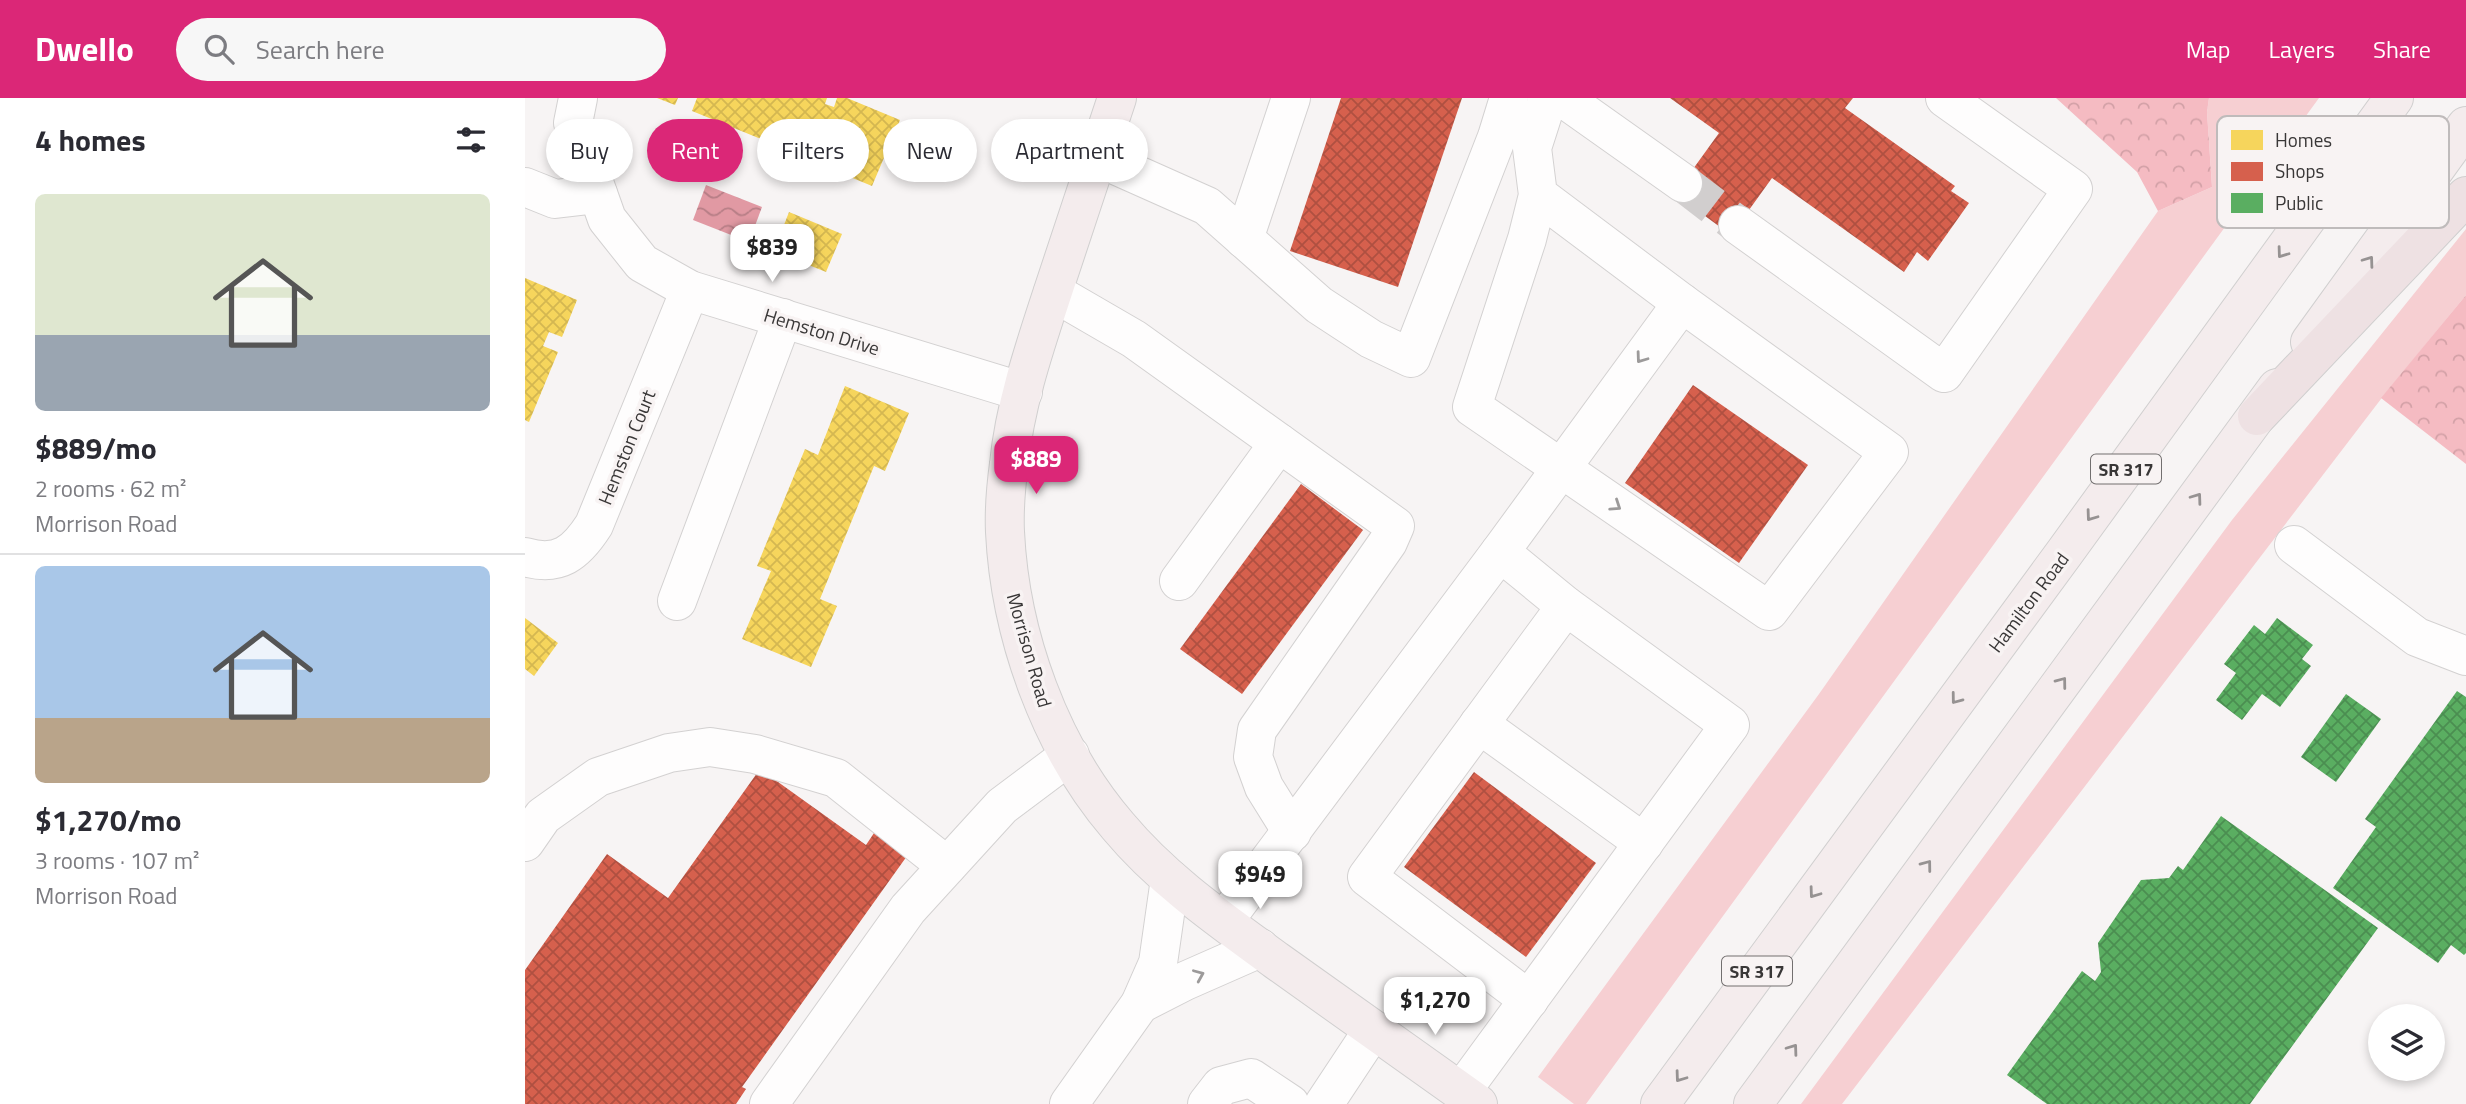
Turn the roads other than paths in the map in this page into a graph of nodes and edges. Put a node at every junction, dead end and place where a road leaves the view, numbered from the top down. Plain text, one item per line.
1 (578, 98) edge
2 (1117, 98) edge
3 (1291, 98) edge
4 (1509, 98) edge
5 (1548, 98) edge
6 (1563, 98) edge
7 (1945, 98) edge
8 (2394, 98) edge
9 (1605, 110) edge
10 (2381, 116) edge
11 (1110, 119) edge
12 (2466, 126) edge
13 (2449, 150) edge
14 (1148, 180) edge
15 (1089, 182) edge
16 (1683, 183) tunnel mouth
17 (525, 187) edge
18 (598, 194) junction
19 (1538, 195) junction
20 (2466, 195) edge
21 (2449, 213) edge
22 (1738, 225) tunnel mouth
23 (2300, 228) edge
24 (2392, 228) edge
25 (2435, 228) edge
26 (1244, 239) junction
27 (690, 290) junction
28 (1053, 292) junction
29 (1682, 303) junction
30 (783, 318) junction
31 (1023, 392) junction
32 (2257, 416) junction
33 (1279, 443) junction
34 (1560, 468) junction
35 (2294, 545) dead end
36 (1500, 552) junction
37 (525, 557) edge
38 (1179, 581) dead end
39 (677, 601) dead end
40 (1566, 606) junction
41 (2466, 656) edge
42 (1479, 724) junction
43 (1070, 755) junction
44 (1292, 832) junction
45 (525, 842) edge
46 (1644, 843) junction
47 (947, 866) junction
48 (1170, 879) junction
49 (1224, 921) junction
50 (1260, 948) junction
51 (1529, 1000) junction
52 (1140, 1004) junction
53 (1373, 1030) junction
54 (1470, 1098) edge
55 (769, 1104) edge
56 (1069, 1104) edge
57 (1207, 1104) edge
58 (1290, 1104) edge
59 (1324, 1104) edge
60 (1660, 1104) edge
61 (1753, 1104) edge

1 - 18 street, Hemston Drive
2 - 11 main road, Morrison Road
3 - 26 street
4 - 26 street
5 - 19 street
6 - 9 street
7 - 22 street
8 -> 10 main road, Hamilton Road / SR 317
9 - 16 street
13 -> 12 main road
14 - 26 street
15 - 28 main road, Morrison Road
17 - 18 street
18 - 27 street, Hemston Drive
19 - 29 street
19 - 34 street
20 - 21 highway
23 -> 60 main road, Hamilton Road / SR 317
32 -> 24 main road
25 - 32 highway
27 - 30 street, Hemston Drive
27 - 37 street, Hemston Court
28 - 31 main road, Morrison Road
28 - 33 street
29 -> 34 street
34 -> 29 street
30 - 31 street, Hemston Drive
30 - 39 street
31 - 43 main road, Morrison Road
61 -> 32 main road
33 - 38 street
33 - 44 street
34 - 36 street
35 - 41 street
36 - 40 street
36 - 44 street
40 - 42 street
40 - 46 street
42 - 46 street
42 - 51 street
43 - 47 street
43 - 48 main road, Morrison Road
44 - 49 street
45 - 47 street
46 - 51 street
47 - 55 street
48 - 49 main road, Morrison Road
48 - 52 street
49 - 50 main road, Morrison Road
52 -> 50 street
50 - 53 main road, Morrison Road
51 - 54 street
52 - 56 street
53 - 54 main road, Morrison Road
53 - 59 street
57 - 58 street

